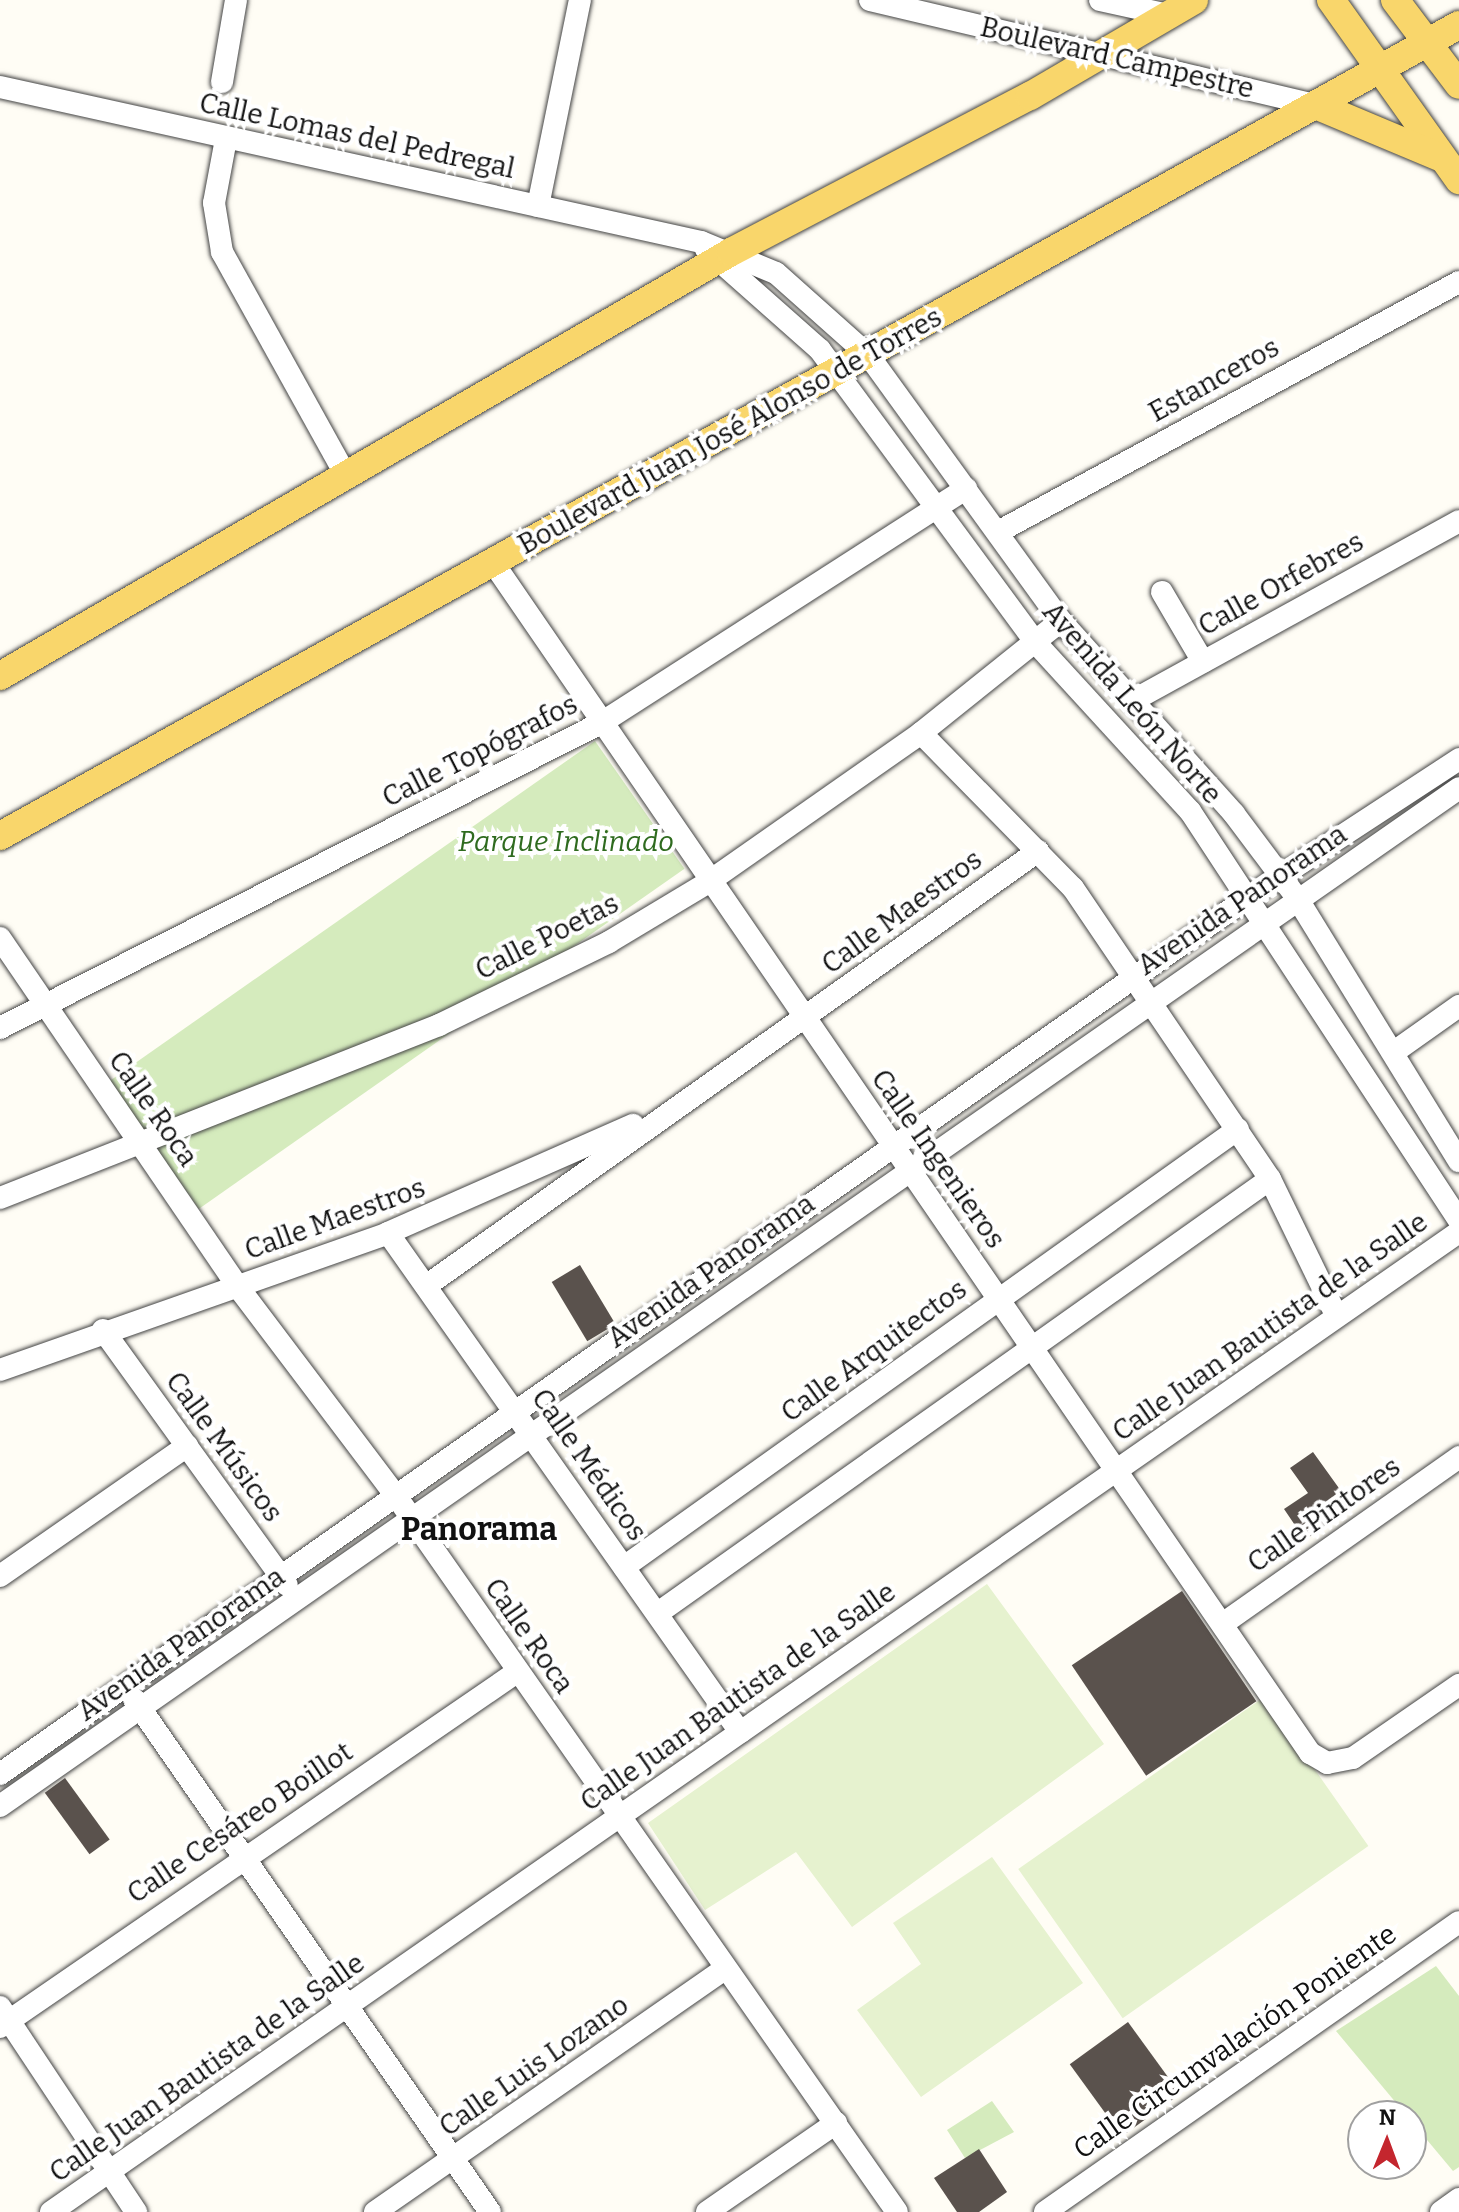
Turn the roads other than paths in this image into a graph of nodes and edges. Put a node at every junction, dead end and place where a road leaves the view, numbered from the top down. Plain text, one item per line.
1 (236, 0) edge
2 (580, 0) edge
3 (870, 0) edge
4 (1100, 0) edge
5 (1194, 0) edge
6 (1331, 0) edge
7 (1395, 0) edge
8 (1168, 15) junction
9 (1459, 25) edge
10 (1426, 44) junction
11 (1096, 55) junction
12 (1383, 67) junction
13 (222, 82) dead end
14 (1459, 85) edge
15 (0, 87) edge
16 (1318, 106) junction
17 (226, 139) junction
18 (1452, 170) edge
19 (538, 206) junction
20 (716, 252) junction
21 (1459, 282) edge
22 (846, 331) junction
23 (820, 350) junction
24 (869, 356) junction
25 (839, 374) junction
26 (345, 474) junction
27 (966, 489) junction
28 (936, 508) junction
29 (1459, 521) edge
30 (998, 532) junction
31 (492, 561) junction
32 (1162, 592) dead end
33 (1061, 621) junction
34 (1035, 642) junction
35 (1203, 662) junction
36 (0, 676) edge
37 (1132, 701) junction
38 (601, 723) junction
39 (921, 733) junction
40 (1459, 759) edge
41 (1459, 788) edge
42 (0, 836) edge
43 (1038, 851) junction
44 (1281, 877) junction
45 (707, 883) junction
46 (1250, 896) junction
47 (1297, 898) junction
48 (1266, 920) junction
49 (0, 938) edge
50 (1135, 980) junction
51 (1150, 1000) junction
52 (44, 1006) junction
53 (1459, 1006) edge
54 (804, 1021) junction
55 (0, 1028) edge
56 (1394, 1052) junction
57 (681, 1102) junction
58 (1238, 1129) junction
59 (143, 1146) junction
60 (894, 1149) junction
61 (1459, 1161) edge
62 (908, 1171) junction
63 (1270, 1179) junction
64 (0, 1198) edge
65 (1459, 1220) edge
66 (1459, 1232) edge
67 (388, 1233) junction
68 (426, 1286) junction
69 (238, 1287) junction
70 (1000, 1298) junction
71 (1335, 1313) junction
72 (103, 1330) junction
73 (1033, 1346) junction
74 (0, 1370) edge
75 (517, 1413) junction
76 (531, 1432) junction
77 (187, 1446) junction
78 (1459, 1457) edge
79 (1120, 1467) junction
80 (394, 1493) junction
81 (409, 1515) junction
82 (624, 1567) junction
83 (279, 1574) junction
84 (0, 1576) edge
85 (297, 1600) junction
86 (658, 1613) junction
87 (1224, 1623) junction
88 (517, 1672) junction
89 (1459, 1685) edge
90 (126, 1689) junction
91 (142, 1709) junction
92 (740, 1732) junction
93 (0, 1774) edge
94 (0, 1806) edge
95 (620, 1816) junction
96 (242, 1857) junction
97 (1459, 1922) edge
98 (726, 1968) junction
99 (349, 2006) junction
100 (3, 2018) edge
101 (836, 2123) junction
102 (451, 2160) junction
103 (109, 2171) junction
104 (51, 2212) edge
105 (136, 2212) edge
106 (375, 2212) edge
107 (490, 2212) edge
108 (707, 2212) edge
109 (897, 2212) edge
110 (1045, 2212) edge

1 - 13 street
2 - 19 street
3 - 11 street, Boulevard Campestre
4 - 8 street, Boulevard Campestre
5 - 8 main road
6 - 12 main road
7 - 10 main road
8 - 11 main road
9 - 10 main road, Boulevard Juan José Alonso de Torres
10 - 12 main road, Boulevard Juan José Alonso de Torres
10 - 14 main road
11 - 16 street, Boulevard Campestre
11 - 20 main road
12 - 16 main road, Boulevard Juan José Alonso de Torres
12 - 18 main road
15 - 17 street, Calle Lomas del Pedregal
16 - 18 main road
16 - 24 main road, Boulevard Juan José Alonso de Torres
17 - 19 street, Calle Lomas del Pedregal
17 - 26 street
19 - 20 street, Calle Lomas del Pedregal
20 - 22 street, Avenida León Norte
20 - 23 street, Avenida León Norte
20 - 26 main road
21 - 30 street, Estanceros
22 - 23 street
22 - 24 street, Avenida León Norte
23 - 25 street, Avenida León Norte
24 - 25 main road, Boulevard Juan José Alonso de Torres
24 - 27 street, Avenida León Norte
25 - 28 street, Avenida León Norte
25 - 31 main road, Boulevard Juan José Alonso de Torres
26 - 36 main road
27 - 28 street, Calle Topógrafos
27 - 30 street, Avenida León Norte
28 - 34 street, Avenida León Norte
28 - 38 street, Calle Topógrafos
29 - 35 street, Calle Orfebres
30 - 33 street, Avenida León Norte
31 - 38 street, Calle Ingenieros
31 - 42 main road, Boulevard Juan José Alonso de Torres
32 - 35 street
33 - 34 street, Calle Poetas
33 - 37 street, Avenida León Norte
34 - 39 street, Calle Poetas
34 - 46 street, Avenida León Norte
35 - 37 street, Calle Orfebres
37 - 44 street, Avenida León Norte
38 - 45 street, Calle Ingenieros
38 - 52 street, Calle Topógrafos
39 - 43 street
39 - 45 street, Calle Poetas
40 - 44 street, Avenida Panorama
41 - 47 street, Avenida Panorama
43 - 50 street
43 - 54 street, Calle Maestros
44 - 46 street, Avenida Panorama
44 - 47 street, Avenida León Norte
45 - 54 street, Calle Ingenieros
45 - 59 street, Calle Poetas
46 - 48 street, Avenida León Norte
46 - 50 street, Avenida Panorama
47 - 48 street, Avenida Panorama
47 - 56 street, Avenida León Norte
48 - 51 street, Avenida Panorama
48 - 65 street, Avenida León Norte
49 - 52 street, Calle Roca
50 - 51 street
50 - 60 street, Avenida Panorama
51 - 58 street
51 - 62 street, Avenida Panorama
52 - 55 street, Calle Topógrafos
52 - 59 street, Calle Roca
53 - 56 street
54 - 57 street, Calle Maestros
54 - 60 street, Calle Ingenieros
56 - 61 street, Avenida León Norte
57 - 67 street, Calle Maestros
57 - 68 street, Calle Maestros
58 - 63 street
58 - 70 street, Calle Arquitectos
59 - 64 street, Calle Poetas
59 - 69 street, Calle Roca
60 - 62 street, Calle Ingenieros
60 - 75 street, Avenida Panorama
62 - 70 street, Calle Ingenieros
62 - 76 street, Avenida Panorama
63 - 71 street
63 - 73 street
66 - 71 street, Calle Juan Bautista de la Salle
67 - 68 street, Calle Médicos
67 - 69 street, Calle Maestros
68 - 75 street, Calle Médicos
69 - 72 street, Calle Maestros
69 - 80 street, Calle Roca
70 - 73 street, Calle Ingenieros
70 - 82 street, Calle Arquitectos
71 - 79 street, Calle Juan Bautista de la Salle
72 - 74 street, Calle Maestros
72 - 77 street, Calle Músicos
73 - 79 street, Calle Ingenieros
73 - 86 street
75 - 76 street, Calle Médicos
75 - 80 street, Avenida Panorama
76 - 81 street, Avenida Panorama
76 - 82 street, Calle Médicos
77 - 83 street, Calle Músicos
77 - 84 street
78 - 87 street, Calle Pintores
79 - 87 street, Calle Ingenieros
79 - 92 street, Calle Juan Bautista de la Salle
80 - 81 street, Calle Roca
80 - 83 street, Avenida Panorama
81 - 85 street, Avenida Panorama
81 - 88 street, Calle Roca
82 - 86 street, Calle Médicos
83 - 85 street, Calle Músicos
83 - 90 street, Avenida Panorama
85 - 91 street, Avenida Panorama
86 - 92 street, Calle Médicos
87 - 89 street, Calle Ingenieros
88 - 95 street, Calle Roca
88 - 96 street, Calle Cesáreo Boillot
90 - 91 street
90 - 93 street, Avenida Panorama
91 - 94 street, Avenida Panorama
91 - 96 street
92 - 95 street, Calle Juan Bautista de la Salle
95 - 98 street, Calle Roca
95 - 99 street, Calle Juan Bautista de la Salle
96 - 99 street
96 - 100 street, Calle Cesáreo Boillot
97 - 110 street, Calle Circunvalación Poniente
98 - 101 street, Calle Roca
98 - 102 street, Calle Luis Lozano
99 - 102 street
99 - 103 street, Calle Juan Bautista de la Salle
100 - 103 street
101 - 108 street
101 - 109 street, Calle Roca
102 - 106 street, Calle Luis Lozano
102 - 107 street
103 - 104 street, Calle Juan Bautista de la Salle
103 - 105 street

